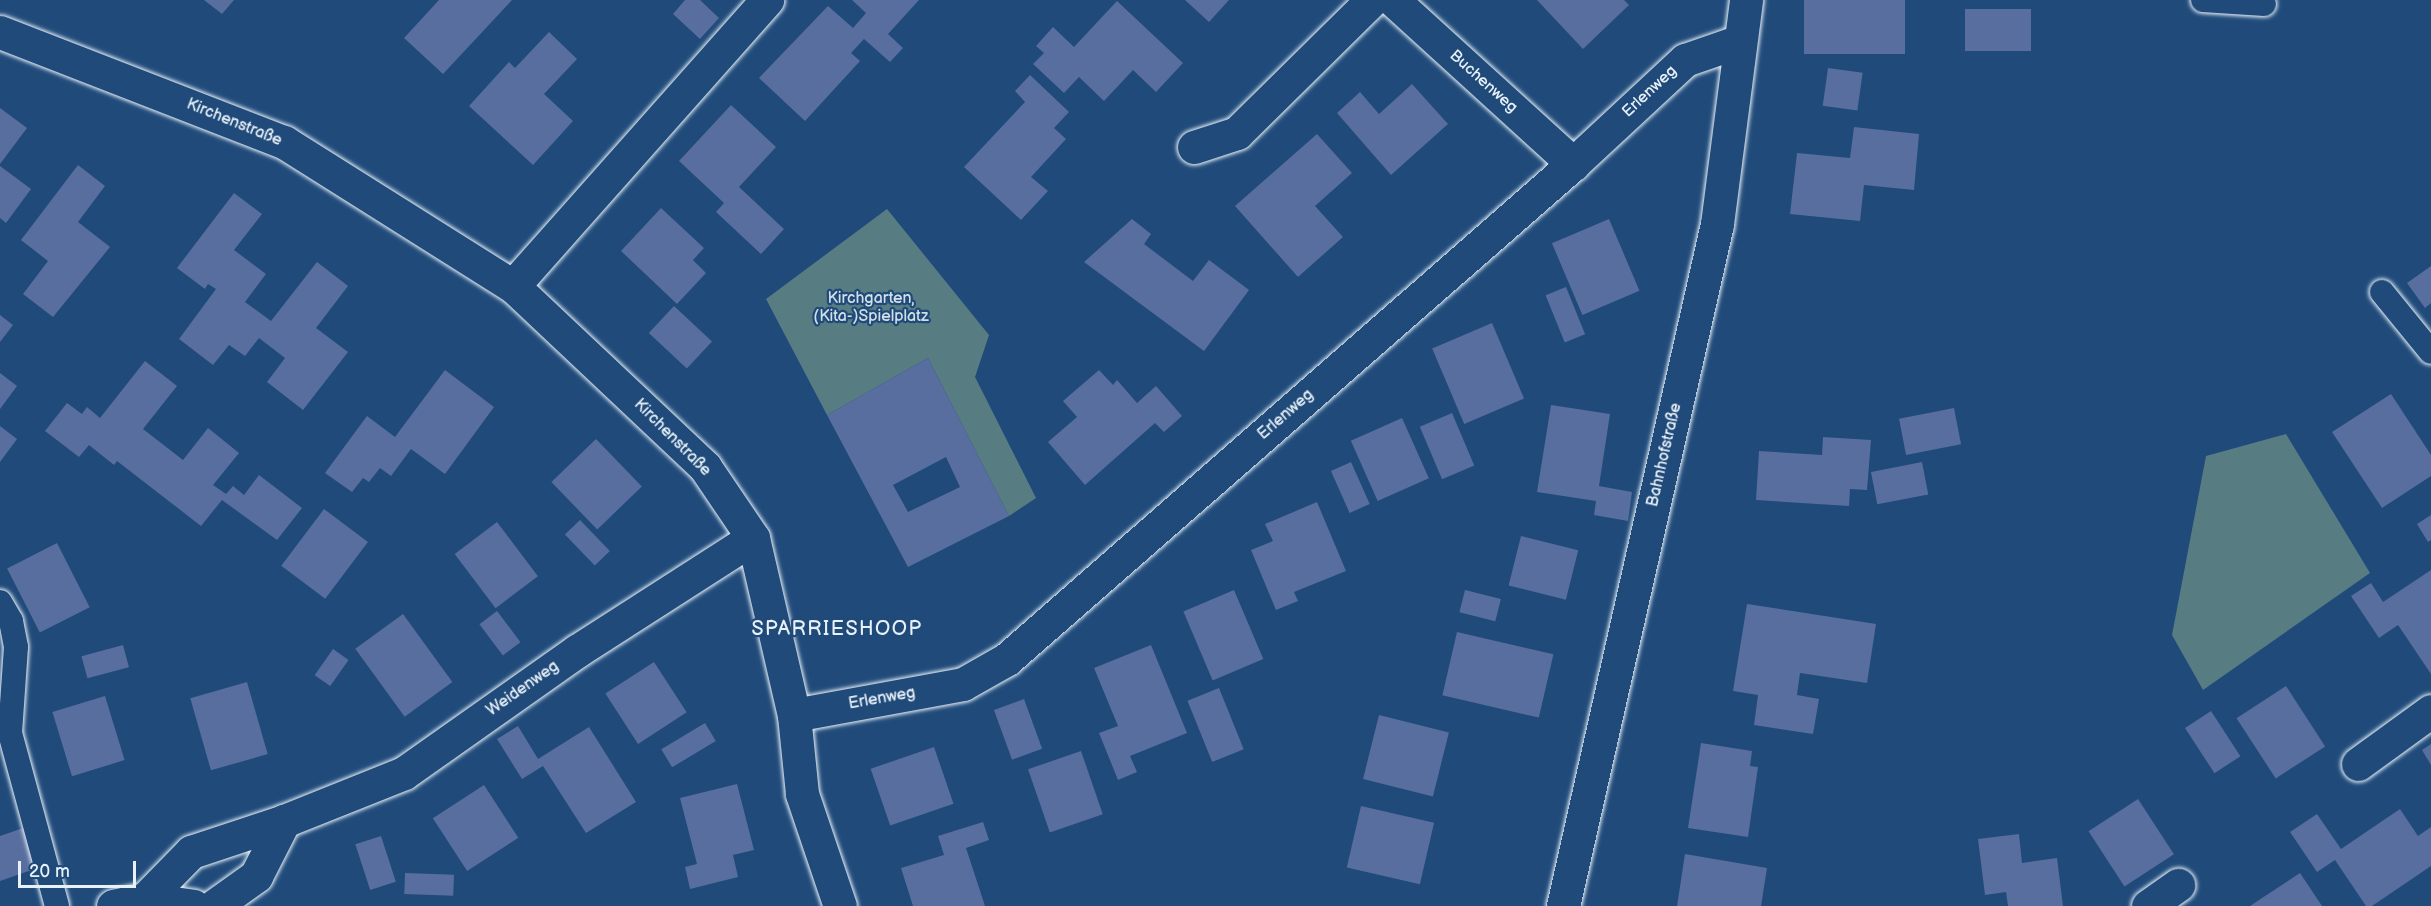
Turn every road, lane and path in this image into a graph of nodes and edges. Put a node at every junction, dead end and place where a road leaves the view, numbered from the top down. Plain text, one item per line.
1 (767, 0) edge
2 (1372, 0) edge
3 (1393, 0) edge
4 (1746, 0) edge
5 (2203, 0) edge
6 (2264, 4) dead end
7 (0, 32) edge
8 (1740, 41) junction
9 (1194, 147) dead end
10 (1573, 164) junction
11 (513, 286) junction
12 (2382, 292) dead end
13 (2431, 352) edge
14 (753, 538) junction
15 (0, 602) edge
16 (2431, 711) edge
17 (794, 715) junction
18 (2358, 764) dead end
19 (284, 821) junction
20 (2178, 885) dead end
21 (145, 899) junction
22 (57, 906) edge
23 (113, 906) edge
24 (194, 906) edge
25 (214, 906) edge
26 (840, 906) edge
27 (1563, 906) edge
28 (2148, 906) edge

1 - 11 street
2 - 9 street
3 - 10 street, Buchenweg
4 - 8 street, Bahnhofstraße
5 - 6 lane
7 - 11 street, Kirchenstraße
8 - 10 street, Erlenweg
8 - 27 street, Bahnhofstraße
10 - 17 street, Erlenweg
11 - 14 street, Kirchenstraße
12 - 13 lane
14 - 17 street, Kirchenstraße
14 - 19 street, Weidenweg
15 - 22 lane
16 - 18 street
17 - 26 street, Kirchenstraße
19 - 21 street, Weidenweg
19 - 25 street
20 - 28 street
21 - 23 street
21 - 24 street

